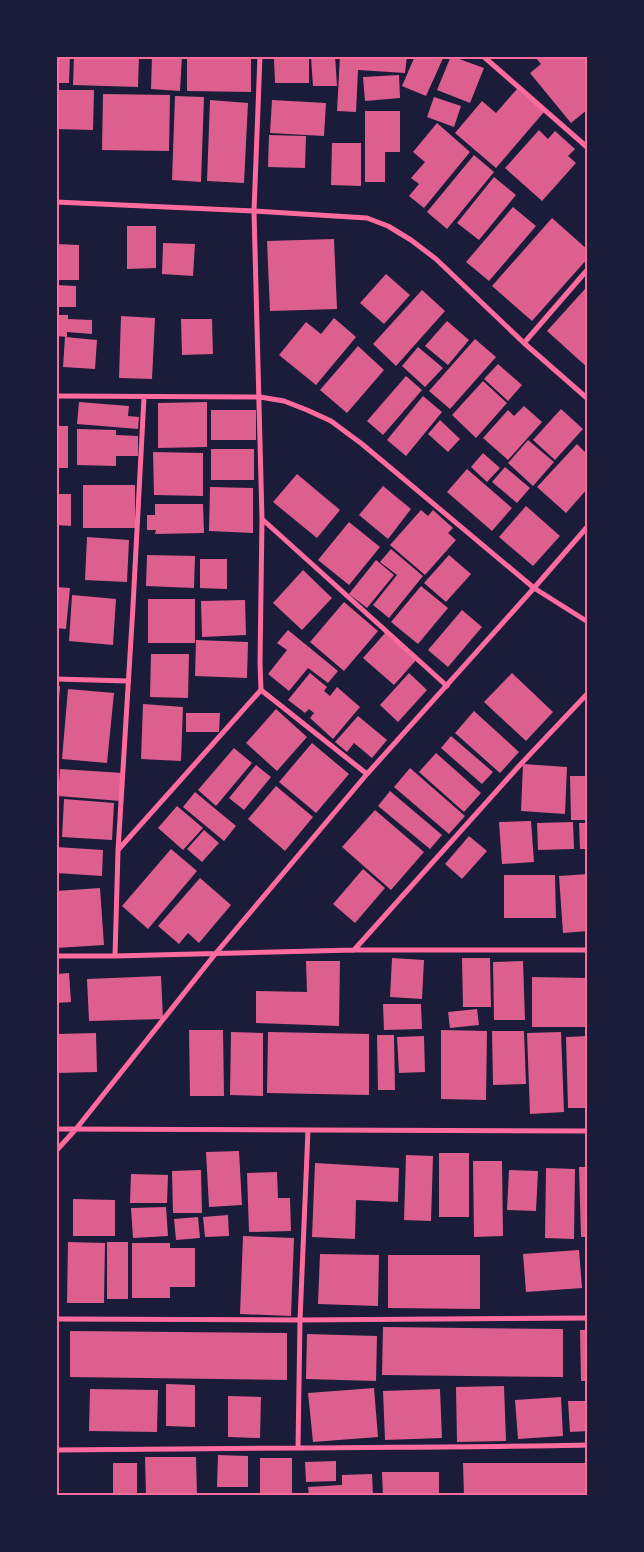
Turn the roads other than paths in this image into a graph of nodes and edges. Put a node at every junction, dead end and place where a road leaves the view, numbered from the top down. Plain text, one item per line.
1 (260, 56) edge
2 (483, 56) edge
3 (588, 148) edge
4 (56, 202) edge
5 (254, 211) junction
6 (588, 269) edge
7 (524, 343) junction
8 (56, 396) edge
9 (144, 397) junction
10 (260, 397) junction
11 (588, 399) edge
12 (262, 518) junction
13 (588, 526) edge
14 (534, 588) junction
15 (588, 622) edge
16 (56, 679) edge
17 (128, 681) junction
18 (447, 686) junction
19 (261, 690) junction
20 (588, 693) edge
21 (367, 774) junction
22 (118, 851) junction
23 (354, 950) junction
24 (588, 950) edge
25 (216, 953) junction
26 (56, 956) edge
27 (115, 956) junction
28 (56, 1129) edge
29 (76, 1129) junction
30 (308, 1130) junction
31 (588, 1132) edge
32 (56, 1150) edge
33 (588, 1318) edge
34 (56, 1319) edge
35 (300, 1320) junction
36 (588, 1445) edge
37 (298, 1448) junction
38 (56, 1450) edge

1 - 5 street
2 - 3 street
4 - 5 street
5 - 7 street
5 - 10 street
6 - 7 street
7 - 11 street
8 - 9 street
9 - 10 street
9 - 17 street
10 - 12 street
10 - 14 street
12 - 18 street
12 - 19 street
13 - 14 street
14 - 15 street
14 - 18 street
16 - 17 street
17 - 22 street
18 - 21 street
19 - 21 street
19 - 22 street
20 - 23 street
21 - 25 street
22 - 27 street
23 - 24 street
23 - 25 street
25 - 27 street
25 - 29 street
26 - 27 street
28 - 29 street
29 - 30 street
29 - 32 street
30 - 31 street
30 - 35 street
33 - 35 street
34 - 35 street
35 - 37 street
36 - 37 street
37 - 38 street

